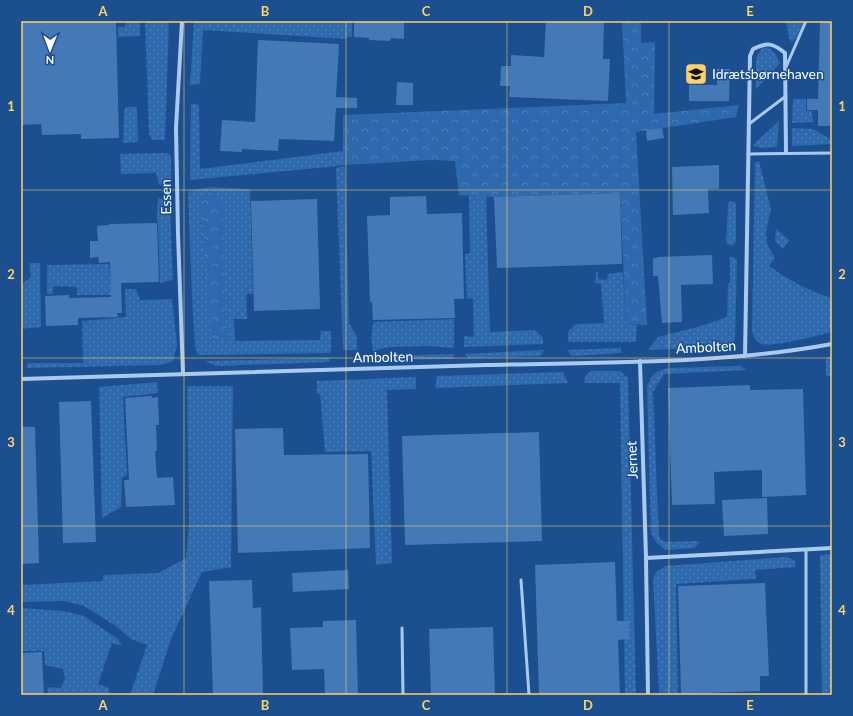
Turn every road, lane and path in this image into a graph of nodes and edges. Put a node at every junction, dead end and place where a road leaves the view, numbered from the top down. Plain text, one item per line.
1 (182, 21) edge
2 (806, 21) edge
3 (786, 68) junction
4 (786, 96) junction
5 (749, 124) junction
6 (786, 153) junction
7 (832, 153) edge
8 (748, 154) junction
9 (832, 344) edge
10 (745, 356) junction
11 (640, 362) junction
12 (183, 372) junction
13 (21, 379) edge
14 (832, 548) edge
15 (806, 550) junction
16 (646, 558) junction
17 (521, 580) dead end
18 (402, 628) dead end
19 (403, 695) edge
20 (529, 695) edge
21 (648, 695) edge
22 (806, 695) edge

1 - 12 street, Essen
2 - 3 lane
3 - 4 street, Ambolten
3 - 5 street, Ambolten
4 - 5 lane
4 - 6 street, Ambolten
5 - 8 street, Ambolten
6 - 7 lane
6 - 8 lane
8 - 10 street, Ambolten
9 - 10 street, Ambolten
10 - 11 street, Ambolten
11 - 12 street, Ambolten
11 - 16 street, Jernet
12 - 13 street, Ambolten
14 - 15 street
15 - 16 street
15 - 22 lane
16 - 21 street, Jernet
17 - 20 lane
18 - 19 lane

